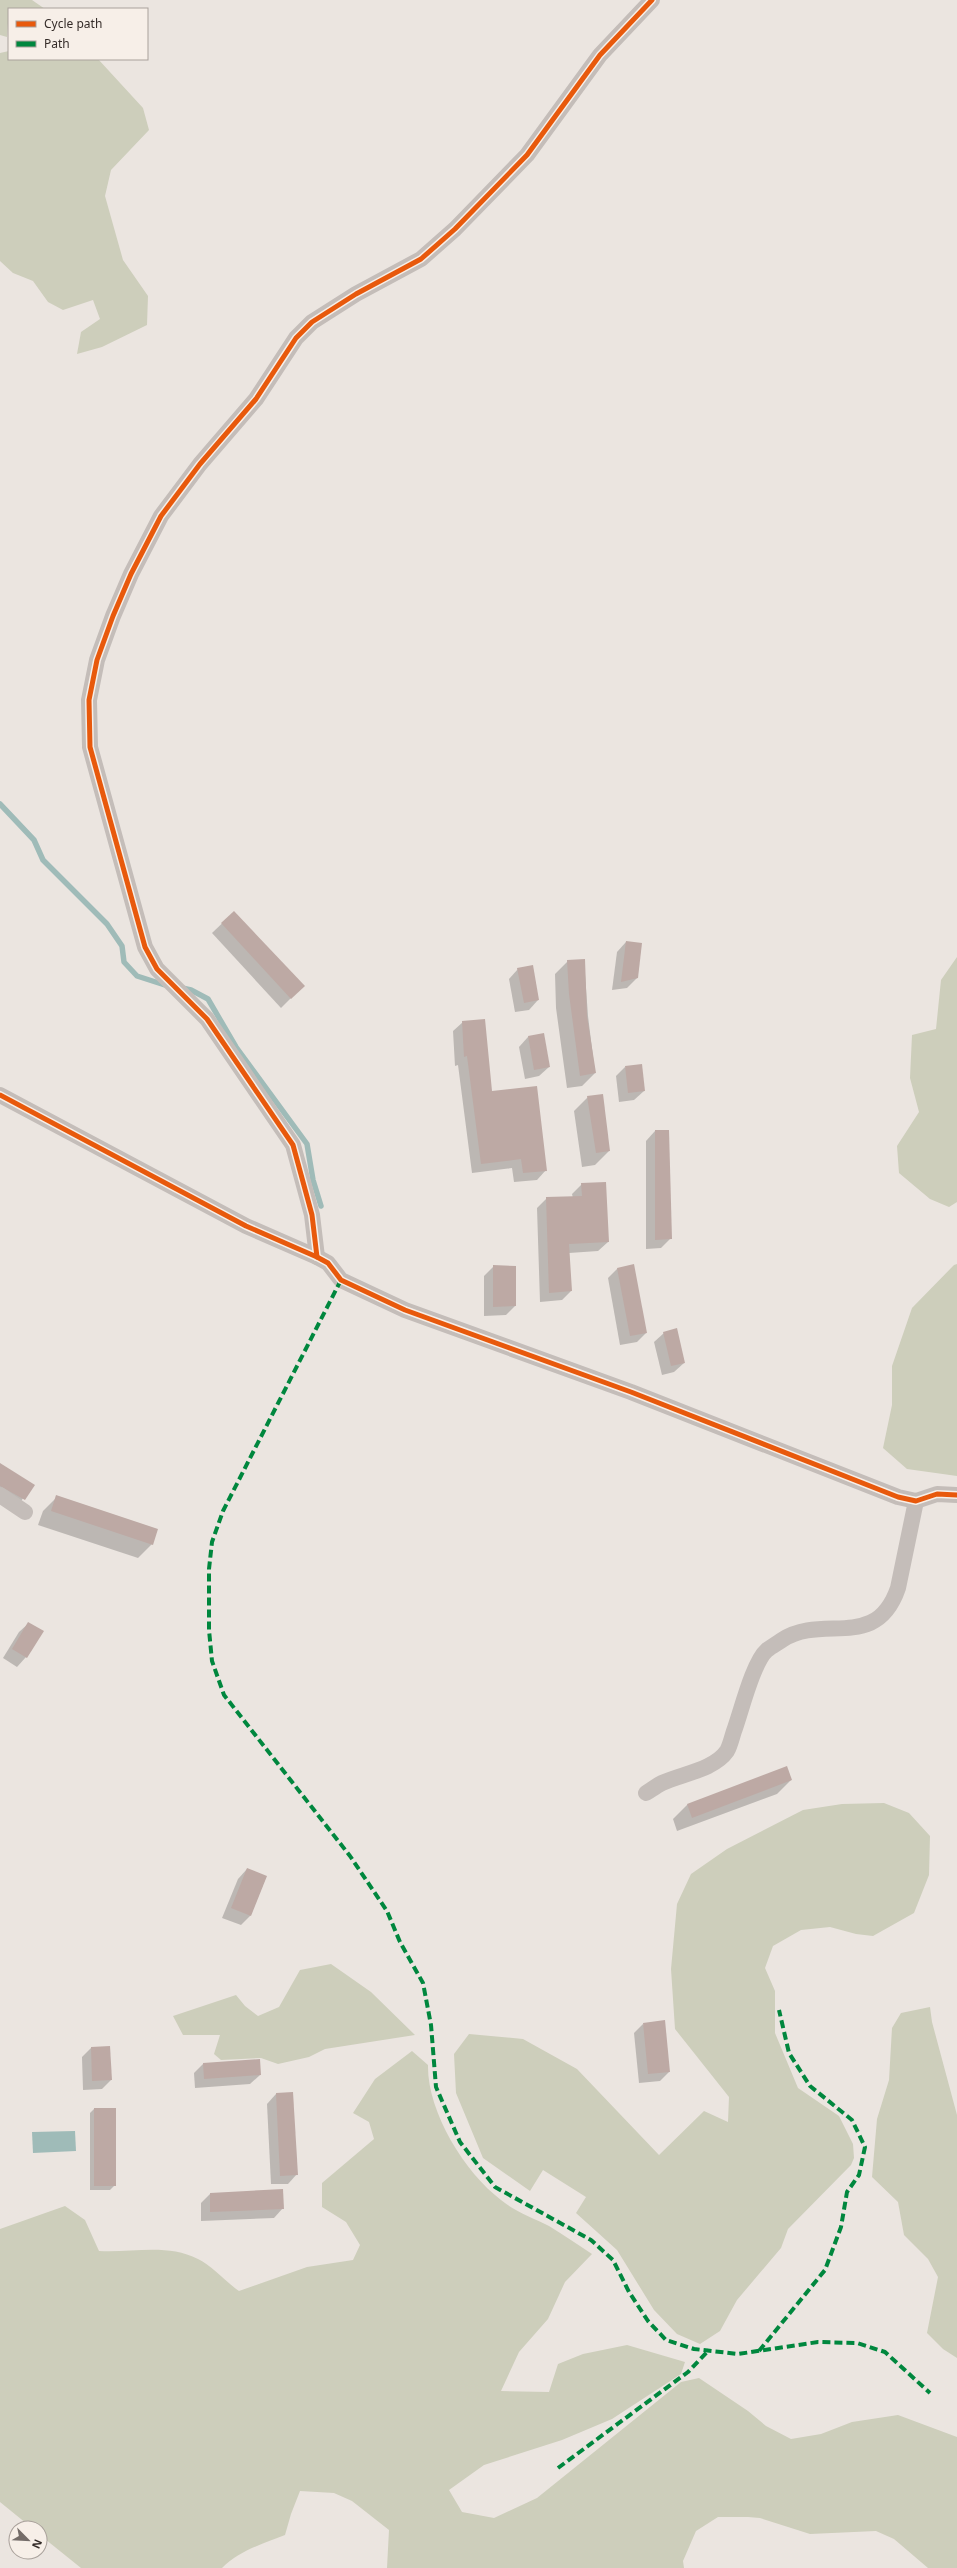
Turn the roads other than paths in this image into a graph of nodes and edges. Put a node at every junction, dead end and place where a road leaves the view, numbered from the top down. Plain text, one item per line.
1 (652, 0) edge
2 (0, 1095) edge
3 (317, 1257) junction
4 (0, 1495) edge
5 (957, 1495) edge
6 (916, 1501) junction
7 (25, 1512) dead end
8 (646, 1793) dead end

1 - 3 street
2 - 3 street
3 - 6 street
4 - 7 street
5 - 6 street
6 - 8 street

